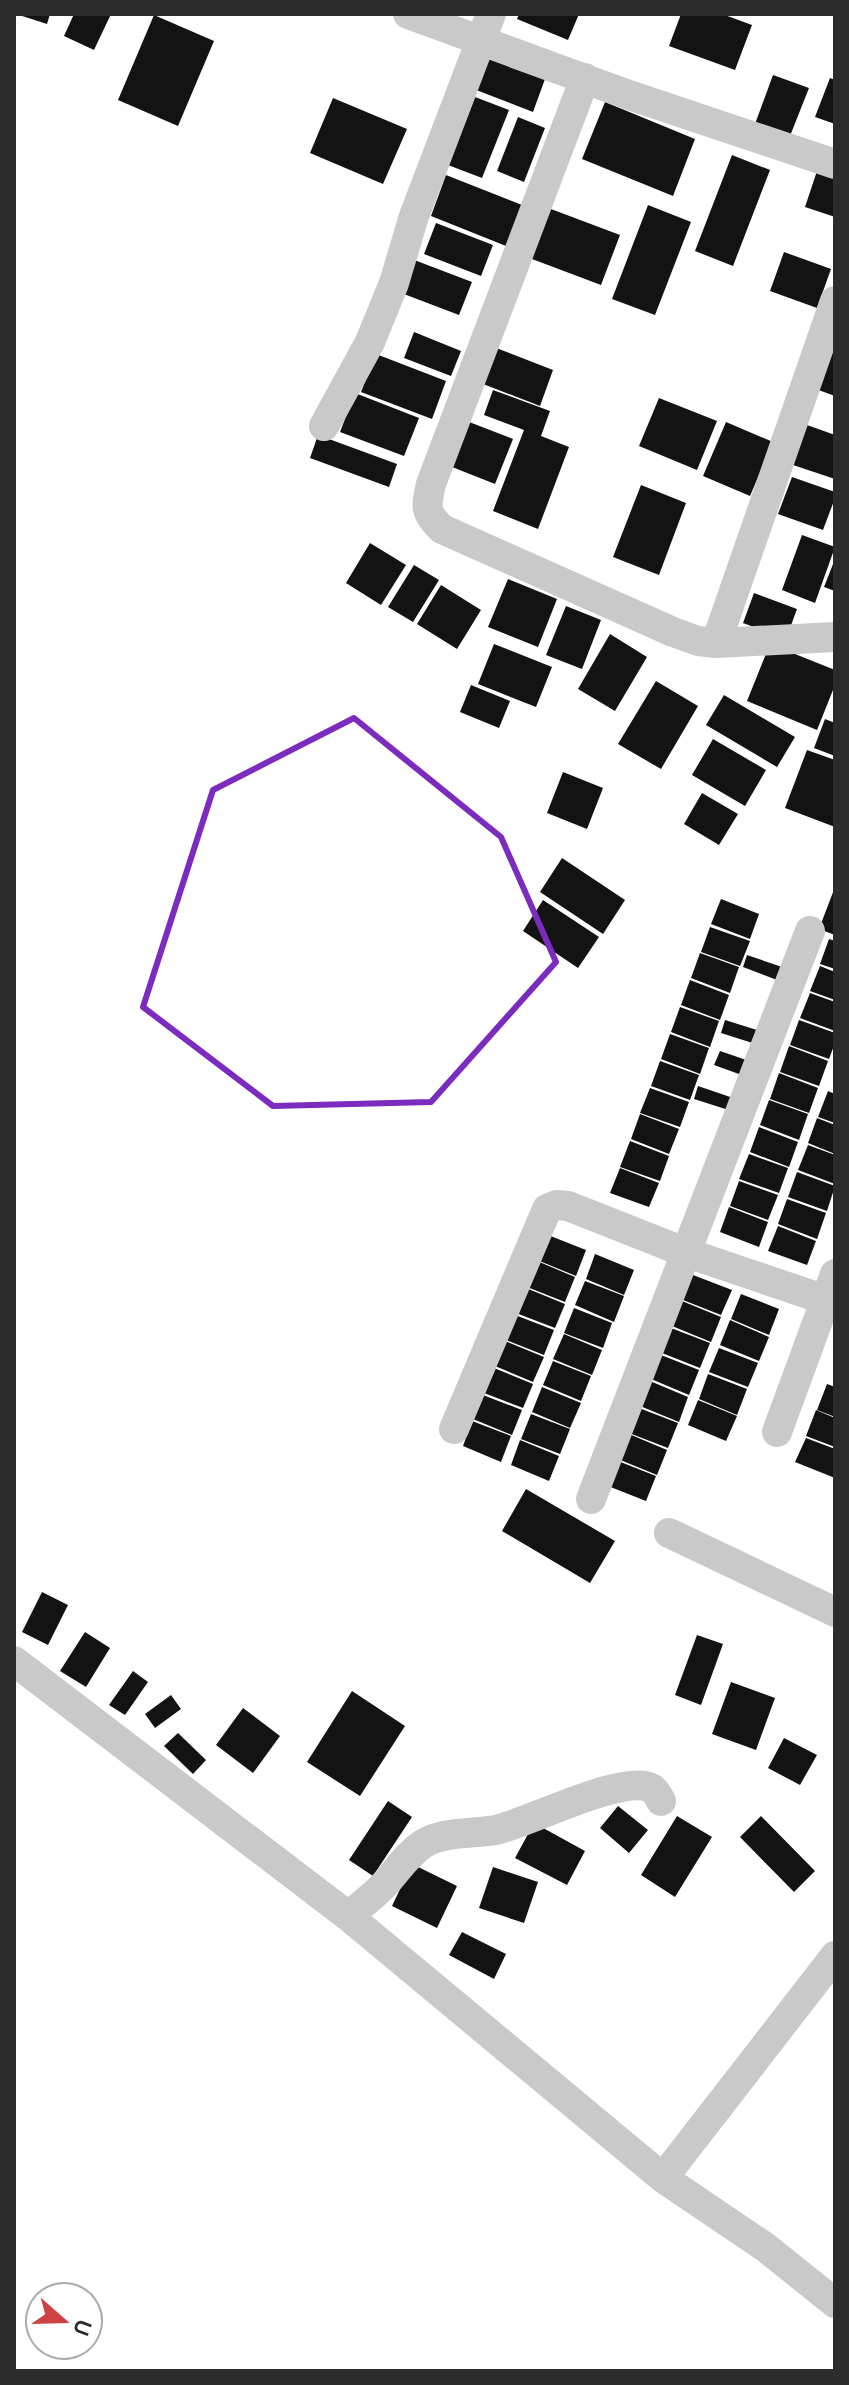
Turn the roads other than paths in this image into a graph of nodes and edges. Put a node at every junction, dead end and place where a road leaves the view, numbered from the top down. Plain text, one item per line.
1 (408, 14) edge
2 (486, 27) edge
3 (585, 78) junction
4 (835, 164) edge
5 (835, 301) edge
6 (324, 426) dead end
7 (835, 637) edge
8 (716, 643) junction
9 (810, 931) dead end
10 (687, 1253) junction
11 (832, 1293) edge
12 (454, 1429) dead end
13 (777, 1432) dead end
14 (591, 1499) dead end
15 (669, 1533) dead end
16 (835, 1612) edge
17 (14, 1661) edge
18 (661, 1801) dead end
19 (348, 1916) junction
20 (835, 1956) edge
21 (663, 2178) junction
22 (835, 2303) edge

1 - 2 street
2 - 3 street
2 - 6 street
3 - 4 street
3 - 8 street
5 - 8 street
7 - 8 street
9 - 10 street
10 - 11 street
10 - 12 street
10 - 14 street
11 - 13 street
15 - 16 street
17 - 19 street
18 - 19 street
19 - 21 street
20 - 21 street
21 - 22 street

